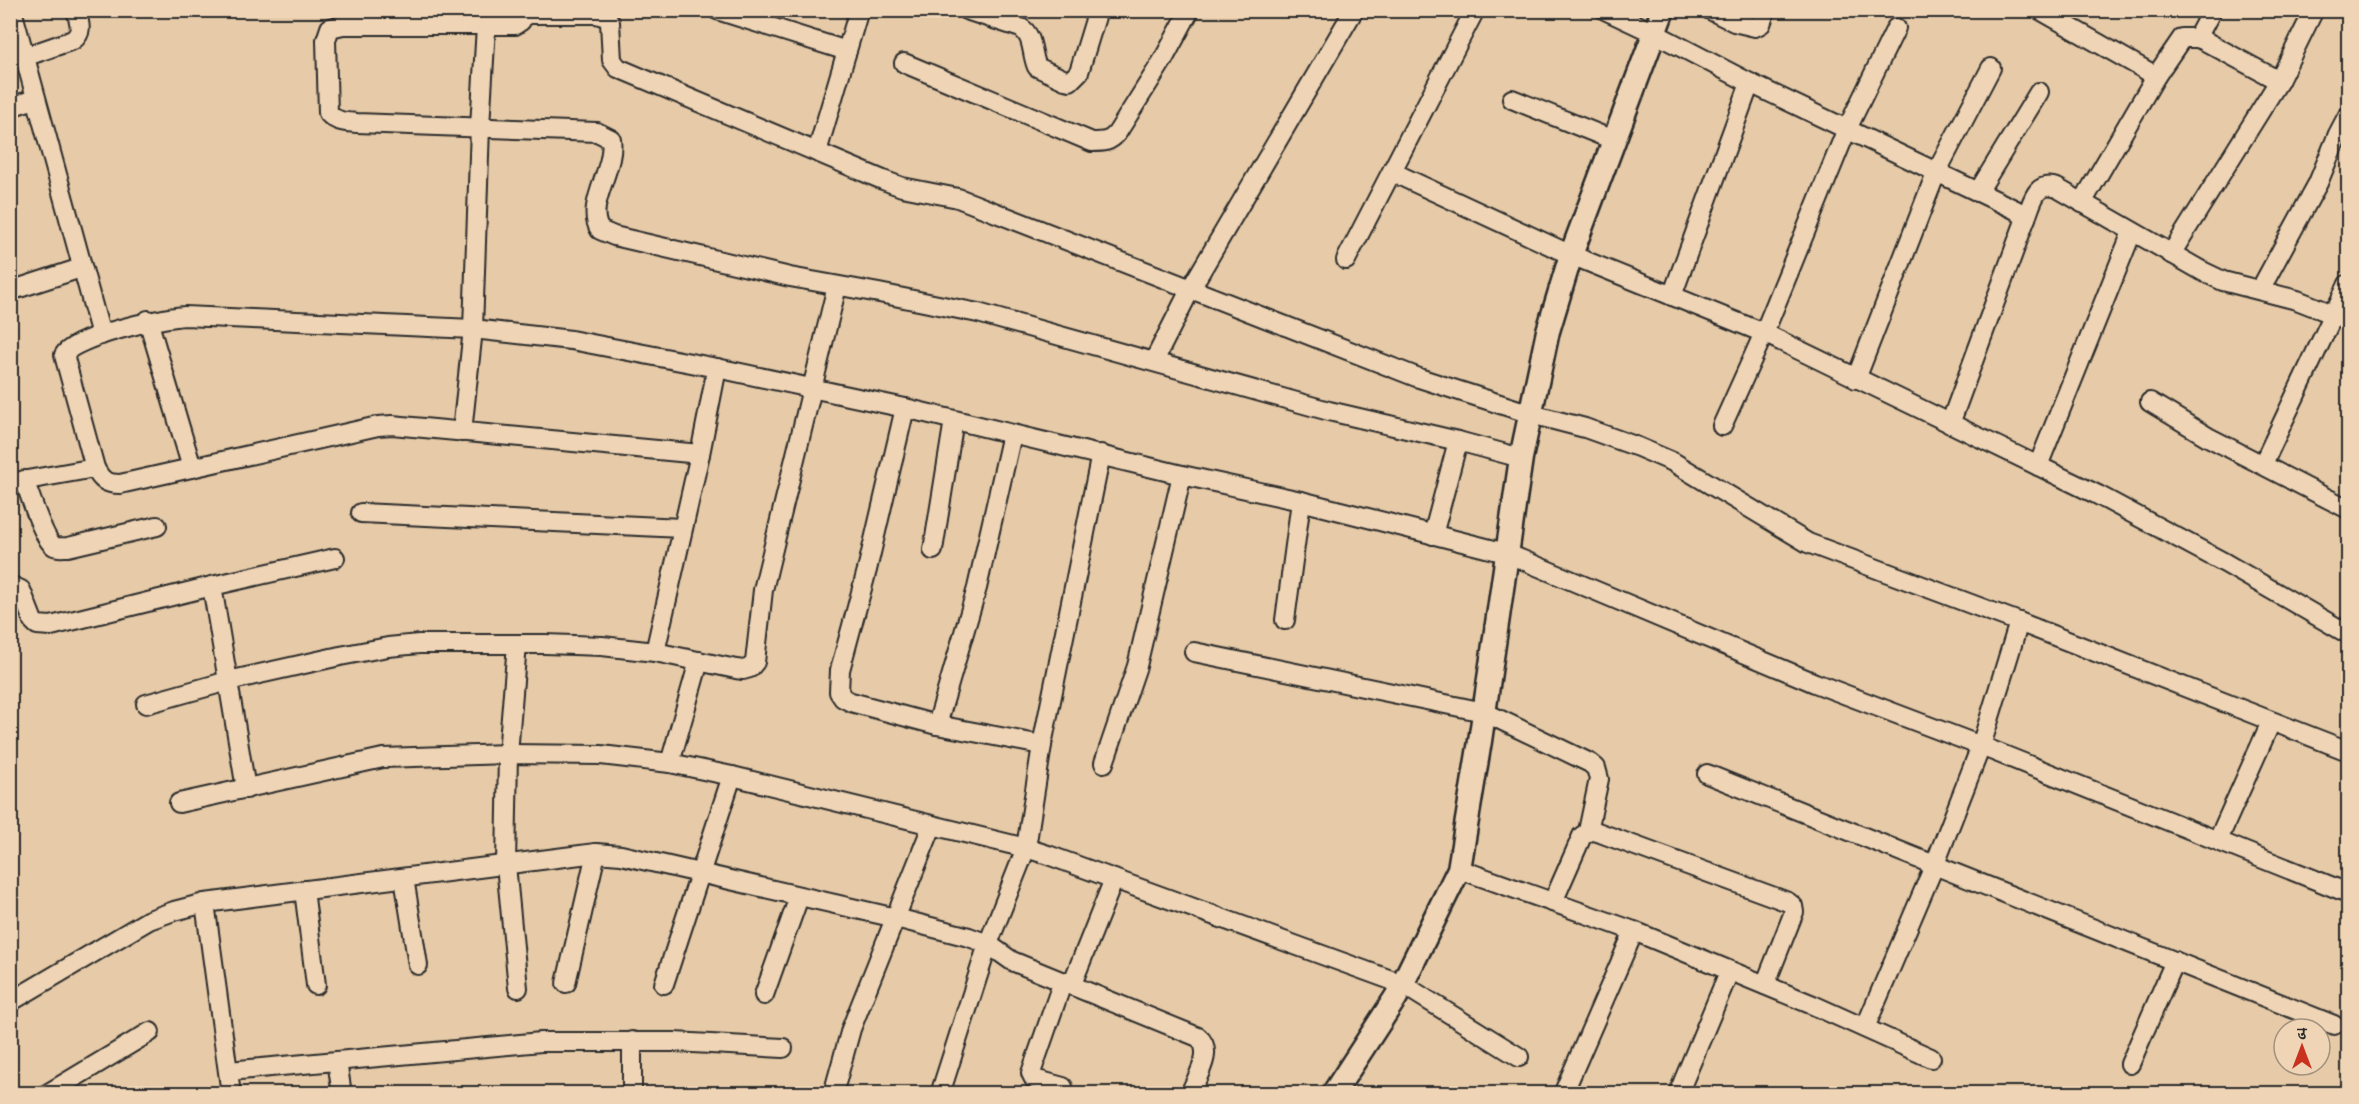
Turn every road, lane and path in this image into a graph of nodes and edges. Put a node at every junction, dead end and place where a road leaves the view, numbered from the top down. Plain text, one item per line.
1 (12, 10) edge
2 (76, 10) edge
3 (717, 10) edge
4 (859, 10) edge
5 (966, 10) edge
6 (1098, 10) edge
7 (1190, 10) edge
8 (1354, 10) edge
9 (1475, 10) edge
10 (1605, 10) edge
11 (1663, 10) edge
12 (1710, 10) edge
13 (1767, 10) edge
14 (2040, 10) edge
15 (2212, 10) edge
16 (2314, 10) edge
17 (523, 12) edge
18 (486, 26) junction
19 (1896, 28) dead end
20 (1654, 33) junction
21 (2197, 38) junction
22 (847, 51) junction
23 (24, 57) junction
24 (904, 63) dead end
25 (1991, 68) dead end
26 (2156, 76) junction
27 (2279, 81) junction
28 (1750, 83) junction
29 (2039, 92) dead end
30 (35, 99) junction
31 (1512, 99) dead end
32 (10, 107) edge
33 (2349, 115) edge
34 (480, 127) junction
35 (1846, 129) junction
36 (1613, 140) junction
37 (817, 152) junction
38 (1392, 172) junction
39 (1936, 173) junction
40 (1978, 192) junction
41 (2082, 202) junction
42 (2026, 218) junction
43 (2132, 232) junction
44 (2171, 254) junction
45 (1570, 255) junction
46 (1346, 260) dead end
47 (81, 268) junction
48 (2349, 284) edge
49 (837, 285) junction
50 (1191, 288) junction
51 (2260, 290) junction
52 (10, 291) edge
53 (1672, 296) junction
54 (2342, 317) edge
55 (148, 320) junction
56 (473, 329) junction
57 (1764, 333) junction
58 (101, 335) junction
59 (1154, 361) junction
60 (717, 368) junction
61 (1856, 379) junction
62 (810, 389) junction
63 (2150, 402) dead end
64 (905, 408) junction
65 (1531, 414) junction
66 (954, 420) junction
67 (1950, 424) junction
68 (1722, 426) dead end
69 (462, 432) junction
70 (1012, 434) junction
71 (1458, 441) junction
72 (700, 454) junction
73 (1101, 454) junction
74 (1521, 458) junction
75 (2263, 464) junction
76 (2038, 466) junction
77 (95, 468) junction
78 (192, 468) junction
79 (1182, 475) junction
80 (17, 481) edge
81 (1301, 501) junction
82 (2349, 509) edge
83 (361, 513) dead end
84 (157, 526) dead end
85 (682, 528) junction
86 (1433, 536) junction
87 (933, 550) dead end
88 (1506, 553) junction
89 (335, 558) dead end
90 (10, 585) edge
91 (212, 586) junction
92 (1285, 620) dead end
93 (2019, 622) junction
94 (2349, 634) edge
95 (517, 644) junction
96 (655, 652) junction
97 (1194, 652) dead end
98 (699, 661) junction
99 (228, 681) junction
100 (146, 704) dead end
101 (1484, 712) junction
102 (2271, 722) junction
103 (937, 725) junction
104 (1042, 745) junction
105 (1981, 746) junction
106 (2349, 751) edge
107 (508, 753) junction
108 (670, 763) junction
109 (1104, 763) dead end
110 (1707, 774) dead end
111 (732, 777) junction
112 (246, 789) junction
113 (179, 803) dead end
114 (932, 826) junction
115 (1588, 831) junction
116 (2218, 840) junction
117 (1026, 848) junction
118 (596, 853) junction
119 (1935, 864) junction
120 (506, 865) junction
121 (1459, 869) junction
122 (700, 874) junction
123 (404, 878) junction
124 (1114, 879) junction
125 (304, 890) junction
126 (2349, 893) edge
127 (799, 897) junction
128 (1553, 902) junction
129 (205, 903) junction
130 (896, 918) junction
131 (1634, 932) junction
132 (988, 944) junction
133 (2175, 961) junction
134 (418, 965) dead end
135 (1729, 972) junction
136 (566, 983) dead end
137 (1067, 983) junction
138 (664, 984) dead end
139 (1402, 984) junction
140 (316, 985) dead end
141 (1765, 985) junction
142 (518, 988) dead end
143 (764, 995) dead end
144 (10, 1002) edge
145 (2334, 1025) dead end
146 (1865, 1028) junction
147 (150, 1032) dead end
148 (632, 1041) junction
149 (783, 1048) dead end
150 (1519, 1057) dead end
151 (1931, 1058) dead end
152 (337, 1061) junction
153 (2130, 1064) dead end
154 (229, 1071) junction
155 (1063, 1087) dead end
156 (47, 1094) edge
157 (231, 1094) edge
158 (342, 1094) edge
159 (632, 1094) edge
160 (833, 1094) edge
161 (940, 1094) edge
162 (1190, 1094) edge
163 (1333, 1094) edge
164 (1563, 1094) edge
165 (1678, 1094) edge

1 - 23 street
2 - 23 street
3 - 22 street
4 - 22 street
5 - 6 street
7 - 24 street
8 - 50 street
9 - 38 street
10 - 20 street
11 - 20 street
12 - 13 street
14 - 26 street
15 - 21 street
16 - 27 street
17 - 18 street
17 - 37 street
18 - 34 street
18 - 34 street
19 - 35 street
20 - 28 street
20 - 36 street
21 - 26 street
21 - 27 street
22 - 37 street
23 - 30 street
25 - 39 street
26 - 41 street
27 - 44 street
28 - 35 street
28 - 53 street
29 - 40 street
30 - 32 street
30 - 47 street
31 - 36 street
33 - 51 street
34 - 49 street
34 - 56 street
35 - 39 street
35 - 57 street
36 - 45 street
37 - 50 street
38 - 45 street
38 - 46 street
39 - 40 street
39 - 61 street
40 - 42 street
41 - 42 street
41 - 43 street
42 - 67 street
43 - 44 street
43 - 76 street
44 - 51 street
45 - 53 street
45 - 65 street
47 - 52 street
47 - 58 street
48 - 54 street
49 - 59 street
49 - 62 street
50 - 59 street
50 - 65 street
51 - 54 street
53 - 57 street
54 - 75 street
55 - 56 street
55 - 58 street
55 - 78 street
56 - 60 street
56 - 69 street
57 - 61 street
57 - 68 street
58 - 77 street
59 - 71 street
60 - 62 street
60 - 72 street
61 - 67 street
62 - 64 street
62 - 98 street
63 - 75 street
64 - 66 street
64 - 103 street
65 - 74 street
65 - 93 street
66 - 70 street
66 - 87 street
67 - 76 street
69 - 72 street
69 - 78 street
70 - 73 street
70 - 103 street
71 - 74 street
71 - 86 street
72 - 85 street
73 - 79 street
73 - 104 street
74 - 88 street
75 - 82 street
76 - 94 street
77 - 78 street
77 - 80 street
79 - 81 street
79 - 109 street
80 - 84 street
81 - 86 street
81 - 92 street
83 - 85 street
85 - 96 street
86 - 88 street
88 - 101 street
88 - 105 street
89 - 91 street
90 - 91 street
91 - 99 street
93 - 102 street
93 - 105 street
95 - 96 street
95 - 99 street
95 - 107 street
96 - 98 street
97 - 101 street
98 - 108 street
99 - 100 street
99 - 112 street
101 - 115 street
101 - 121 street
102 - 106 street
102 - 116 street
103 - 104 street
104 - 117 street
105 - 116 street
105 - 119 street
107 - 108 street
107 - 112 street
107 - 120 street
108 - 111 street
110 - 119 street
111 - 114 street
111 - 122 street
112 - 113 street
114 - 117 street
114 - 130 street
115 - 128 street
115 - 141 street
116 - 126 street
117 - 124 street
117 - 132 street
118 - 120 street
118 - 122 street
118 - 136 street
119 - 133 street
119 - 146 street
120 - 123 street
120 - 142 street
121 - 128 street
121 - 139 street
122 - 127 street
122 - 138 street
123 - 125 street
123 - 134 street
124 - 137 street
124 - 139 street
125 - 129 street
125 - 140 street
127 - 130 street
127 - 143 street
128 - 131 street
129 - 144 street
129 - 154 street
130 - 132 street
130 - 160 street
131 - 135 street
131 - 164 street
132 - 137 street
132 - 161 street
133 - 145 street
133 - 153 street
135 - 141 street
135 - 165 street
137 - 155 street
137 - 162 street
139 - 150 street
139 - 163 street
141 - 146 street
146 - 151 street
147 - 156 street
148 - 149 street
148 - 152 street
148 - 159 street
152 - 154 street
152 - 158 street
154 - 157 street

